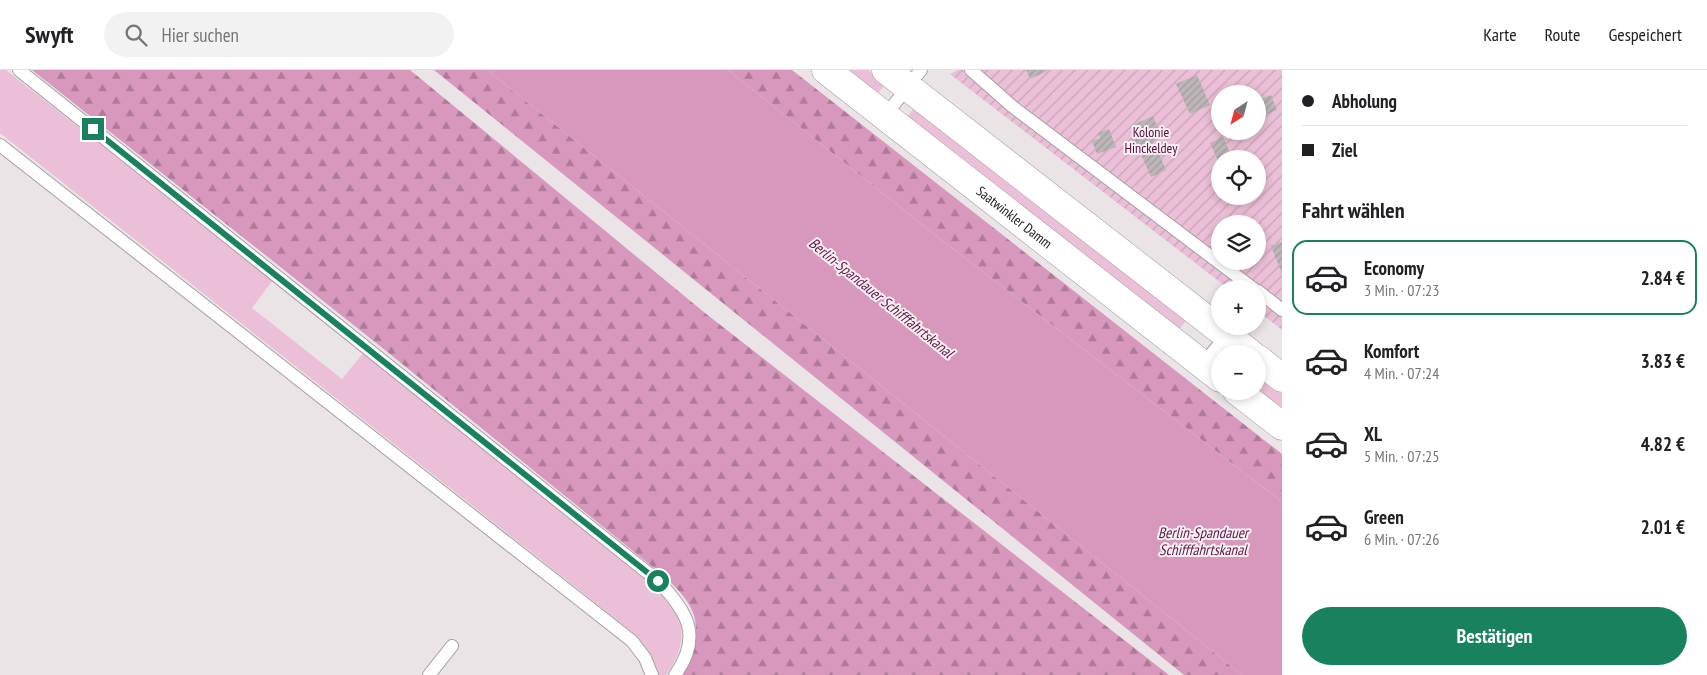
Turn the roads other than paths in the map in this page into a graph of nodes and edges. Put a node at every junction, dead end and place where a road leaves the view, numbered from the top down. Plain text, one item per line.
1 (19, 70) edge
2 (826, 70) edge
3 (886, 70) edge
4 (971, 70) edge
5 (914, 79) edge
6 (885, 116) junction
7 (0, 144) edge
8 (1242, 280) edge
9 (1266, 297) edge
10 (1282, 310) edge
11 (1211, 322) edge
12 (1227, 335) joint
13 (1223, 345) edge
14 (1240, 345) edge
15 (1266, 365) edge
16 (1211, 372) edge
17 (1282, 378) edge
18 (1248, 400) edge
19 (1282, 426) edge
20 (452, 646) dead end
21 (429, 675) edge
22 (652, 675) edge
23 (675, 675) edge

1 - 23 lane
2 - 6 main road, Saatwinkler Damm
3 - 5 main road
4 - 8 lane
5 - 6 lane
5 - 11 main road
6 - 16 main road, Saatwinkler Damm
7 - 22 lane
9 - 10 lane
12 - 13 lane, Saatwinkler Damm
12 - 14 main road
15 - 17 main road
18 - 19 main road
20 - 21 lane

